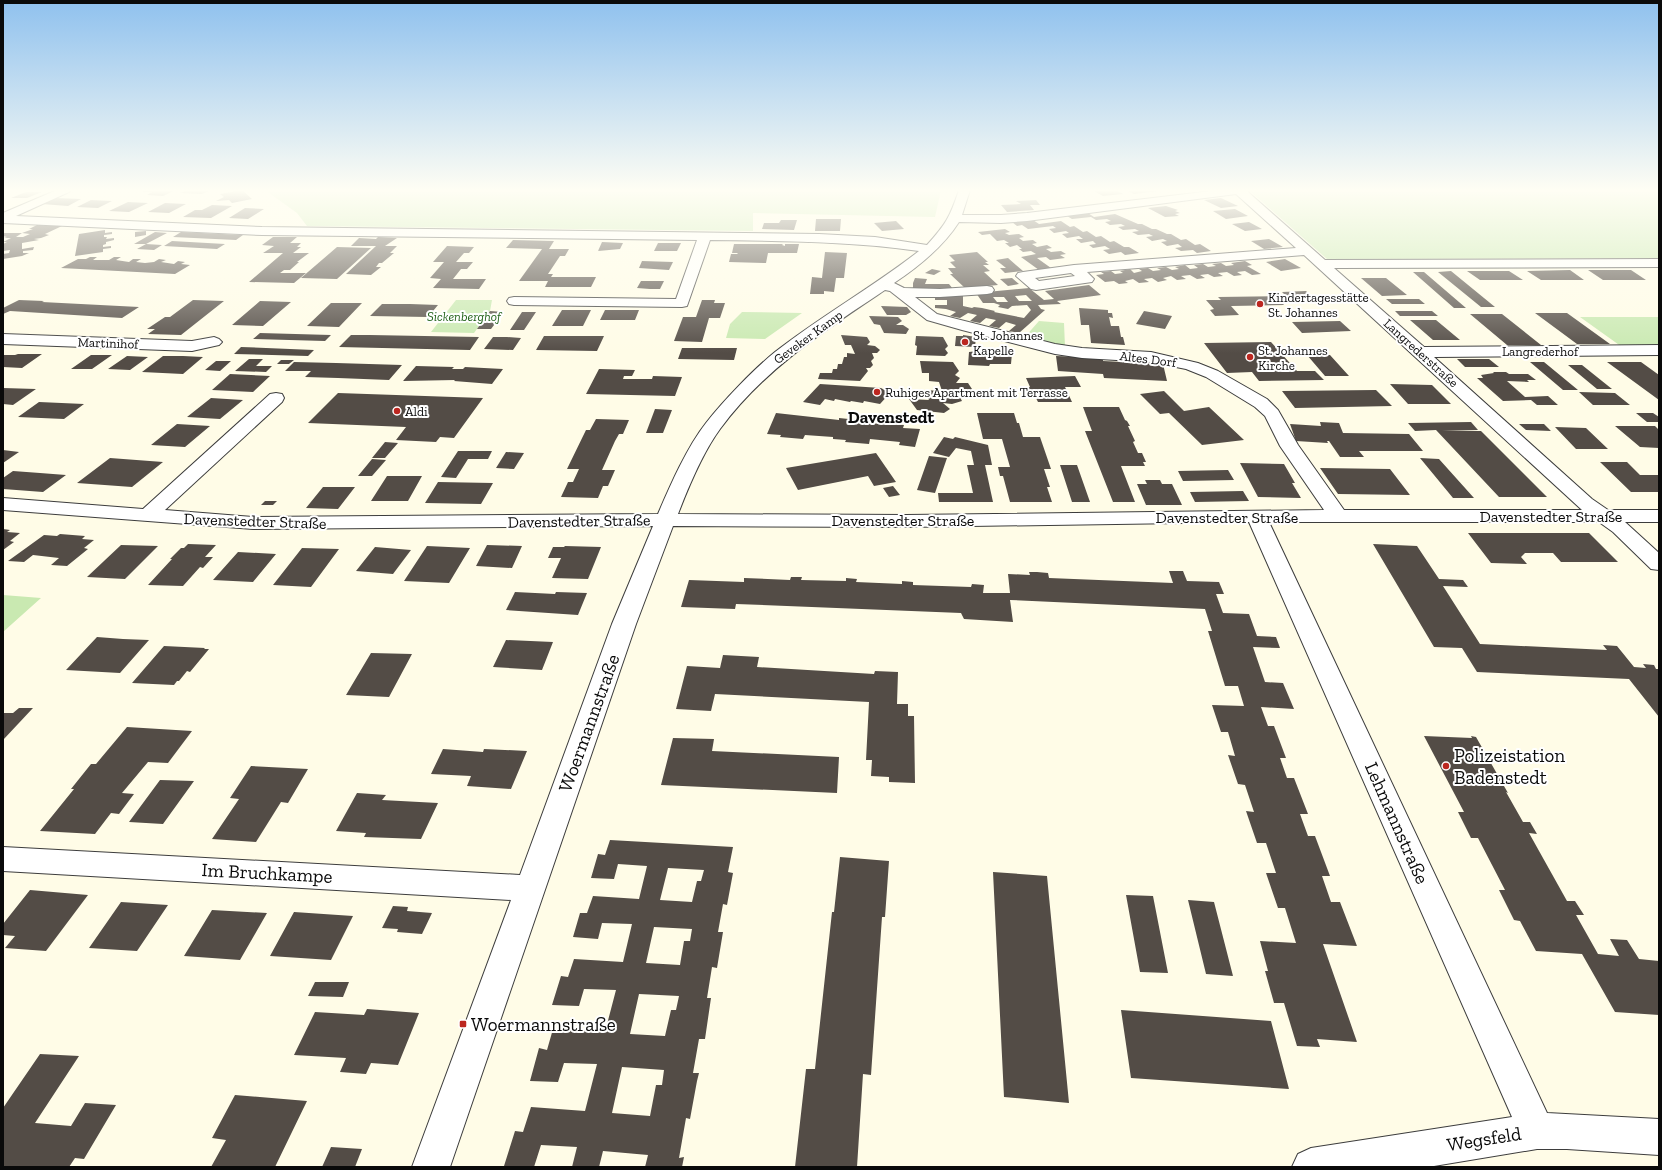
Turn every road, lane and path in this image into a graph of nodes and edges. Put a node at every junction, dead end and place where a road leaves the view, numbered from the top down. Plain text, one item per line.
1 (703, 245) edge
2 (895, 245) edge
3 (934, 245) edge
4 (1299, 245) edge
5 (930, 249) junction
6 (1306, 251) junction
7 (1659, 263) edge
8 (1321, 264) junction
9 (1074, 269) dead end
10 (883, 285) junction
11 (987, 290) dead end
12 (902, 292) junction
13 (514, 300) dead end
14 (3, 339) edge
15 (214, 342) dead end
16 (1659, 350) edge
17 (1420, 352) junction
18 (276, 398) dead end
19 (3, 504) edge
20 (668, 513) junction
21 (148, 516) junction
22 (1256, 516) junction
23 (1338, 516) junction
24 (1659, 516) edge
25 (1604, 517) junction
26 (1659, 564) edge
27 (3, 859) edge
28 (530, 888) junction
29 (1537, 1131) junction
30 (1659, 1137) edge
31 (431, 1167) edge
32 (1311, 1167) edge

1 - 13 street
2 - 5 street
3 - 5 street, Geveker Kamp
4 - 6 street, Langrederstraße
5 - 10 street, Geveker Kamp
6 - 8 street, Langrederstraße
6 - 9 street
7 - 8 street
8 - 17 street, Langrederstraße
10 - 12 street, Altes Dorf
10 - 20 street, Geveker Kamp
11 - 12 street, Altes Dorf
12 - 23 street, Altes Dorf
14 - 15 street, Martinihof
16 - 17 street, Langrederhof
17 - 25 street, Langrederstraße
18 - 21 street, Davenstedter Straße
19 - 21 street, Davenstedter Straße
20 - 21 street, Davenstedter Straße
20 - 22 street, Davenstedter Straße
20 - 28 street, Woermannstraße
22 - 23 street, Davenstedter Straße
22 - 29 street, Lehmannstraße
23 - 25 street, Davenstedter Straße
24 - 25 street, Davenstedter Straße
25 - 26 street, Langrederstraße
27 - 28 street, Im Bruchkampe
28 - 31 street, Woermannstraße
29 - 30 street, Wegsfeld
29 - 32 street, Wegsfeld

